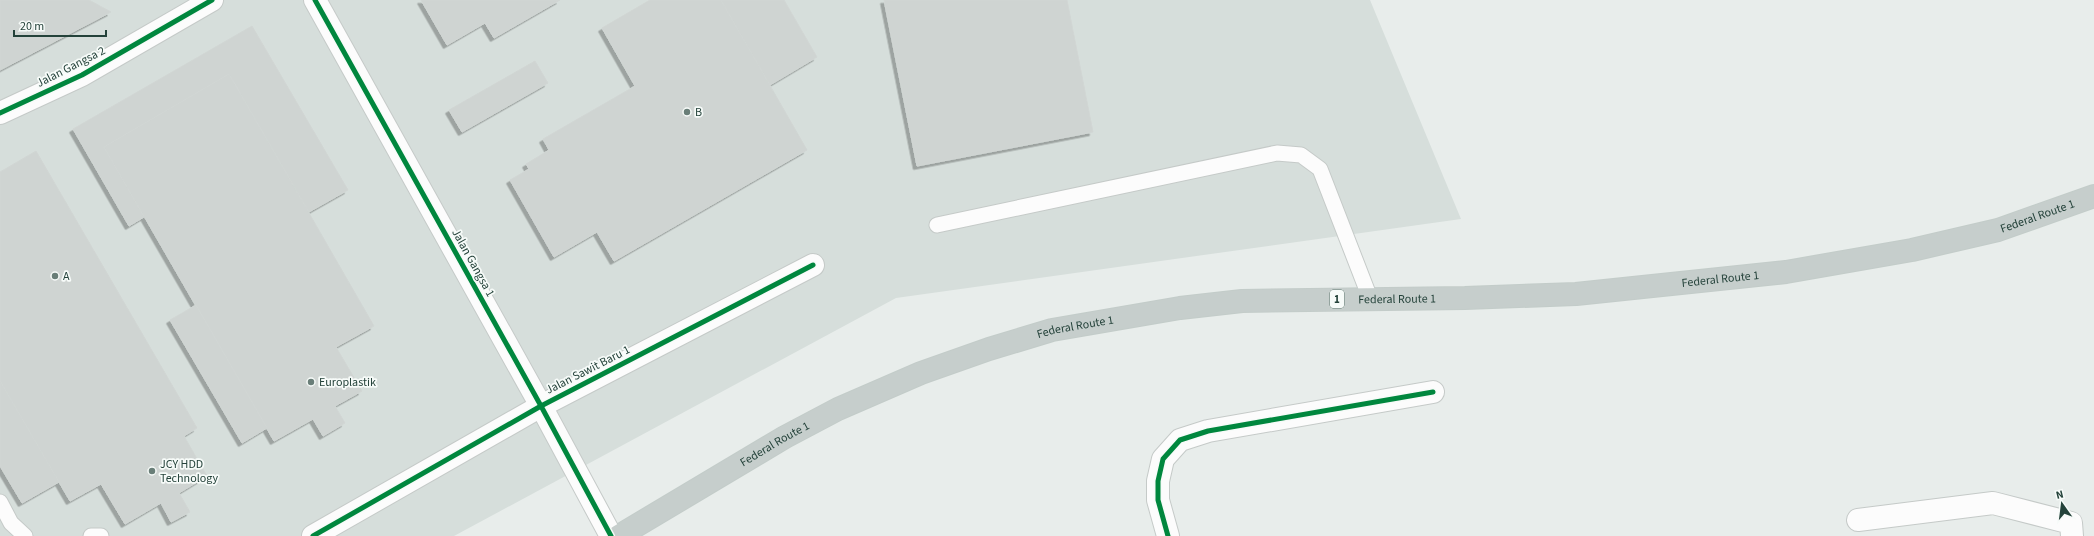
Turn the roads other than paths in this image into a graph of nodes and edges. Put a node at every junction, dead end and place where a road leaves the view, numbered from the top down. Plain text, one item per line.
1 (212, 0) edge
2 (314, 0) edge
3 (0, 113) edge
4 (2094, 196) edge
5 (937, 225) dead end
6 (813, 265) dead end
7 (1370, 298) junction
8 (1433, 392) dead end
9 (541, 406) junction
10 (0, 502) edge
11 (1858, 520) dead end
12 (25, 536) edge
13 (91, 536) edge
14 (101, 536) edge
15 (313, 536) edge
16 (611, 536) edge
17 (619, 536) edge
18 (1168, 536) edge
19 (2072, 536) edge

1 - 3 street, Jalan Gangsa 2
2 - 9 street, Jalan Gangsa 1
4 - 7 highway, Federal Route 1 / 1
5 - 7 lane
6 - 9 street, Jalan Sawit Baru 1
7 - 17 highway, Federal Route 1 / 1
8 - 18 street
9 - 15 street, Jalan Sawit Baru 1
9 - 16 street, Jalan Gangsa 1
10 - 12 lane
11 - 19 street
13 - 14 lane

